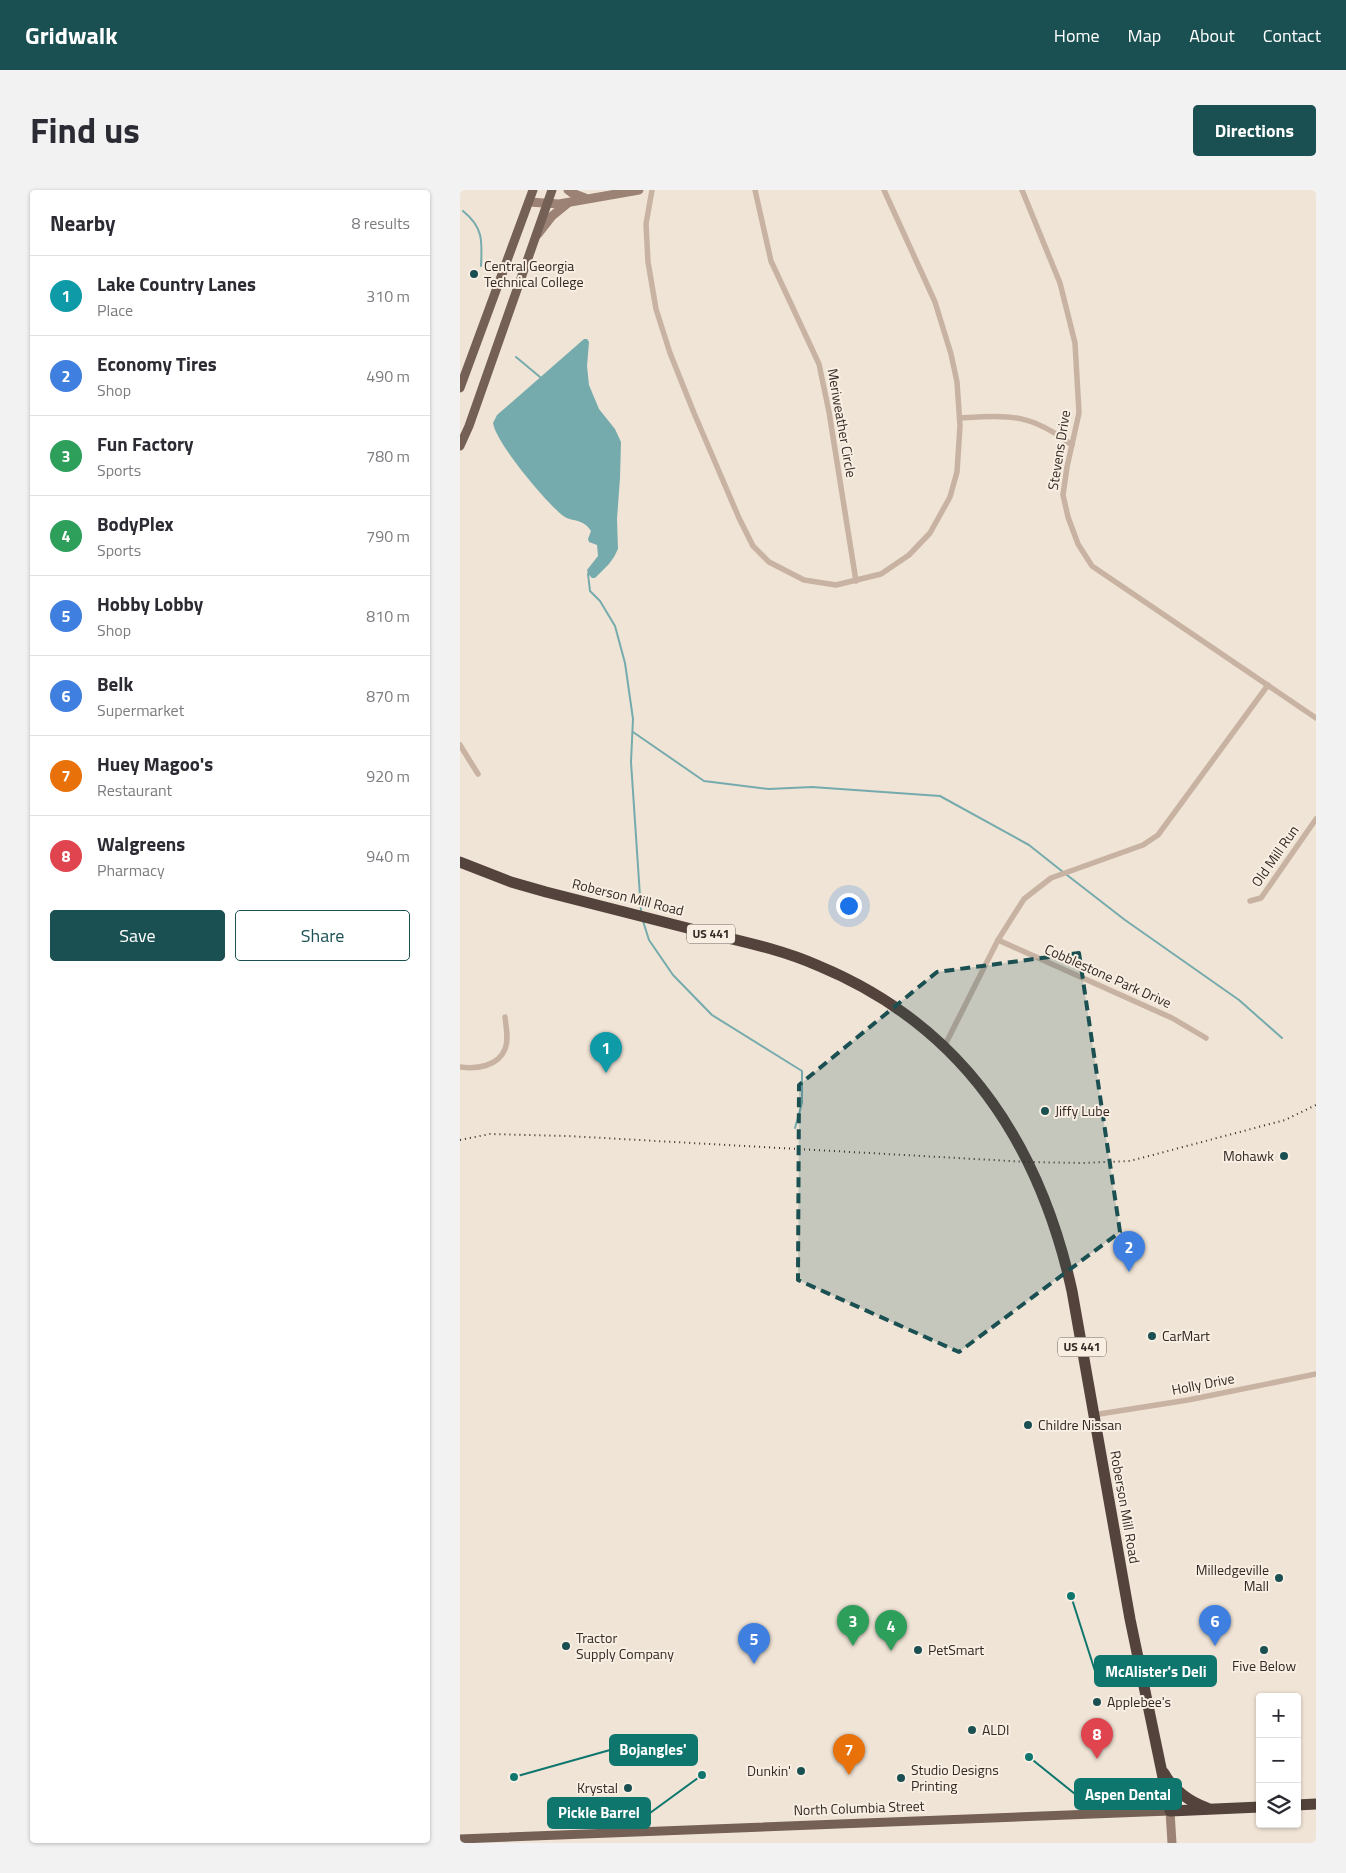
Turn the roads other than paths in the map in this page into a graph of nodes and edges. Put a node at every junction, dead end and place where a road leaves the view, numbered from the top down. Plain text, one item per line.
1 (533, 190) edge
2 (552, 190) edge
3 (568, 190) edge
4 (639, 190) edge
5 (652, 190) edge
6 (755, 190) edge
7 (884, 190) edge
8 (1022, 190) edge
9 (588, 199) junction
10 (528, 202) junction
11 (571, 202) junction
12 (547, 204) junction
13 (535, 239) junction
14 (460, 388) edge
15 (960, 418) junction
16 (1072, 445) junction
17 (460, 446) edge
18 (856, 581) junction
19 (1268, 685) junction
20 (1316, 718) edge
21 (460, 745) edge
22 (478, 774) dead end
23 (1316, 819) edge
24 (460, 862) edge
25 (1250, 900) dead end
26 (998, 940) junction
27 (505, 1017) dead end
28 (1206, 1038) dead end
29 (944, 1047) junction
30 (460, 1067) edge
31 (1316, 1374) edge
32 (1093, 1415) junction
33 (1161, 1766) junction
34 (1316, 1804) edge
35 (1301, 1805) edge
36 (1256, 1807) edge
37 (1211, 1809) junction
38 (1170, 1811) junction
39 (460, 1839) edge
40 (1172, 1843) edge

1 - 10 main road
2 - 12 main road
3 - 9 main road
4 - 9 main road
5 - 18 street
6 - 18 street, Meriweather Circle
7 - 15 street
8 - 16 street, Stevens Drive
9 - 11 main road
10 - 12 main road
10 - 14 main road
11 - 12 main road
11 - 13 main road
12 - 13 main road
13 - 17 main road
15 - 16 street
15 - 18 street
16 - 19 street, Stevens Drive
19 - 20 street, Stevens Drive
19 - 26 street
21 - 22 street
23 - 25 street, Old Mill Run
24 - 29 highway, Roberson Mill Road / US 441
26 - 28 street, Cobblestone Park Drive
26 - 29 street
27 - 30 street
29 - 32 highway, Roberson Mill Road / US 441
31 - 32 street, Holly Drive
32 - 33 highway, Roberson Mill Road / US 441
33 - 37 highway, US 441
33 - 38 highway, Roberson Mill Road / US 441
34 - 35 highway
36 - 37 highway, North Columbia Street / US 441
37 - 38 highway, North Columbia Street / US 441
38 - 39 main road, North Columbia Street
38 - 40 main road

